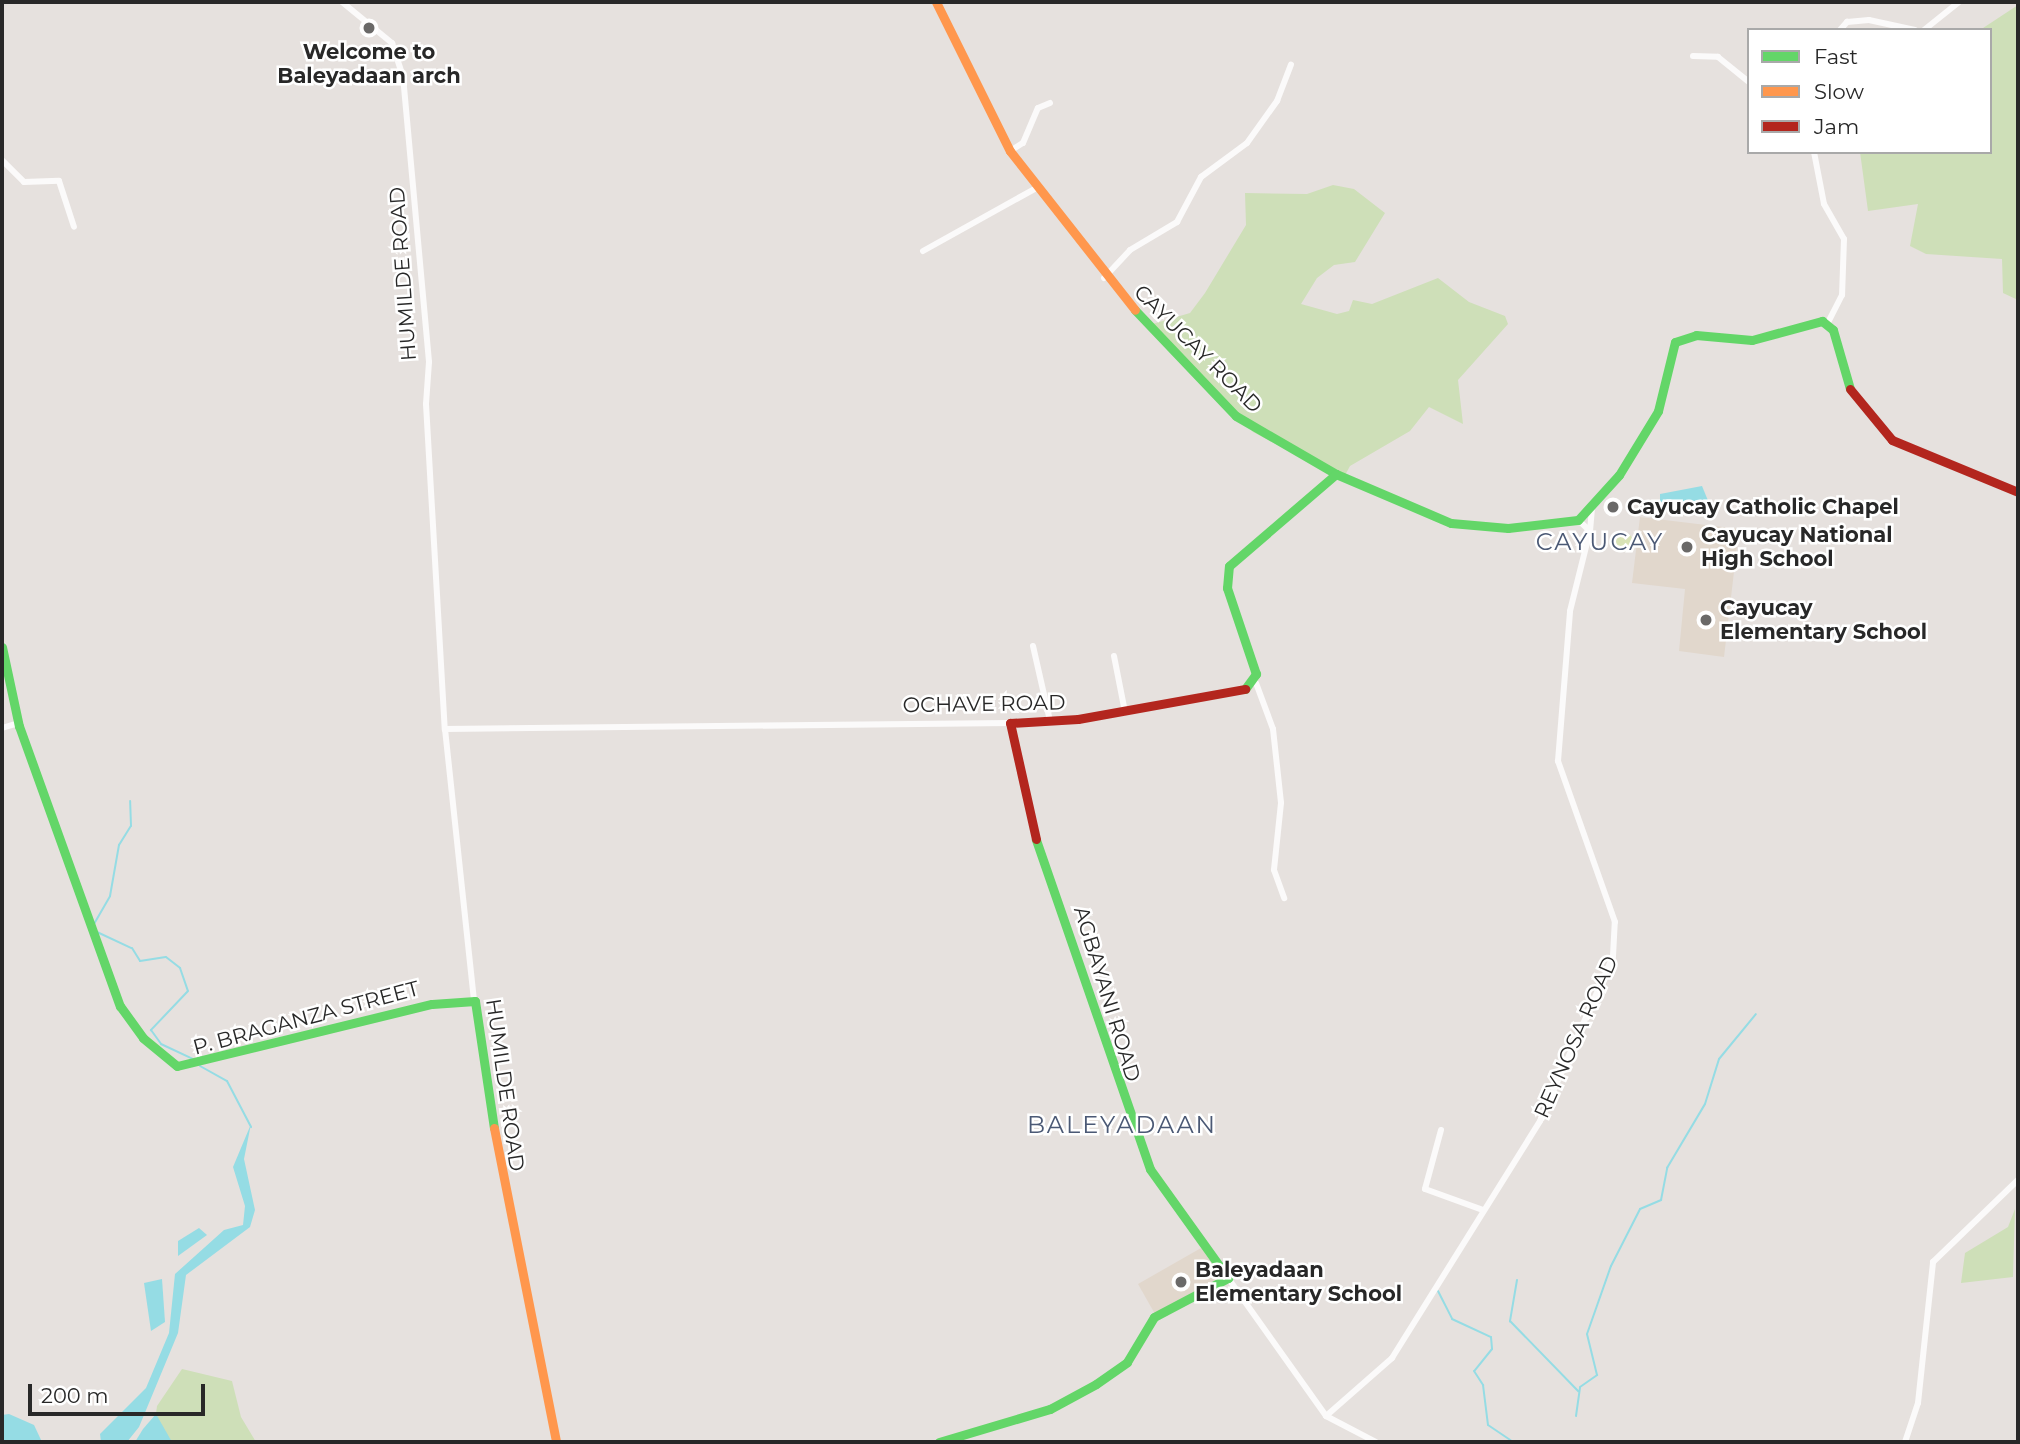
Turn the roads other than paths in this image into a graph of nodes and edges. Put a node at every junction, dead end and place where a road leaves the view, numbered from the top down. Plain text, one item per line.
1 (342, 2) edge
2 (936, 2) edge
3 (1959, 2) edge
4 (1842, 28) edge
5 (1906, 28) edge
6 (1926, 28) edge
7 (1693, 55) dead end
8 (1291, 65) dead end
9 (1747, 80) edge
10 (1050, 103) dead end
11 (1010, 151) junction
12 (1814, 154) edge
13 (2, 160) edge
14 (1036, 188) junction
15 (74, 227) dead end
16 (923, 251) dead end
17 (1104, 278) junction
18 (1828, 323) junction
19 (1336, 474) junction
20 (2018, 492) edge
21 (1592, 510) junction
22 (1578, 520) junction
23 (1590, 531) junction
24 (1033, 646) dead end
25 (2, 647) edge
26 (1114, 656) dead end
27 (1256, 683) junction
28 (1125, 712) junction
29 (1050, 721) junction
30 (18, 723) junction
31 (1010, 723) junction
32 (2, 728) edge
33 (445, 729) junction
34 (1284, 898) dead end
35 (474, 1000) junction
36 (1441, 1130) dead end
37 (2018, 1180) edge
38 (1483, 1210) junction
39 (1228, 1278) junction
40 (1326, 1416) junction
41 (556, 1442) edge
42 (939, 1442) edge
43 (1376, 1442) edge
44 (1905, 1442) edge

1 - 33 street, HUMILDE ROAD
2 - 11 street, CAYUCAY ROAD
3 - 6 street
4 - 5 street
7 - 9 street
8 - 17 street
10 - 11 street
11 - 14 street, CAYUCAY ROAD
12 - 18 street
13 - 15 street
14 - 16 street
14 - 17 street, CAYUCAY ROAD
17 - 19 street, CAYUCAY ROAD
18 - 20 street
18 - 21 street, CAYUCAY ROAD
19 - 22 street, CAYUCAY ROAD
19 - 27 street
21 - 22 street, CAYUCAY ROAD
21 - 23 street, REYNOSA ROAD
22 - 23 street
23 - 38 street, REYNOSA ROAD
24 - 29 street
25 - 30 street, P. BRAGANZA STREET
26 - 28 street
27 - 28 street, OCHAVE ROAD
27 - 34 street
28 - 29 street, OCHAVE ROAD
29 - 31 street, OCHAVE ROAD
30 - 32 street
30 - 35 street, P. BRAGANZA STREET
31 - 33 street, OCHAVE ROAD
31 - 39 street, AGBAYANI ROAD
33 - 35 street, HUMILDE ROAD
35 - 41 street, HUMILDE ROAD
36 - 38 street
37 - 44 street
38 - 40 street, REYNOSA ROAD
39 - 40 street, AGBAYANI ROAD
39 - 42 street
40 - 43 street, AGBAYANI ROAD

